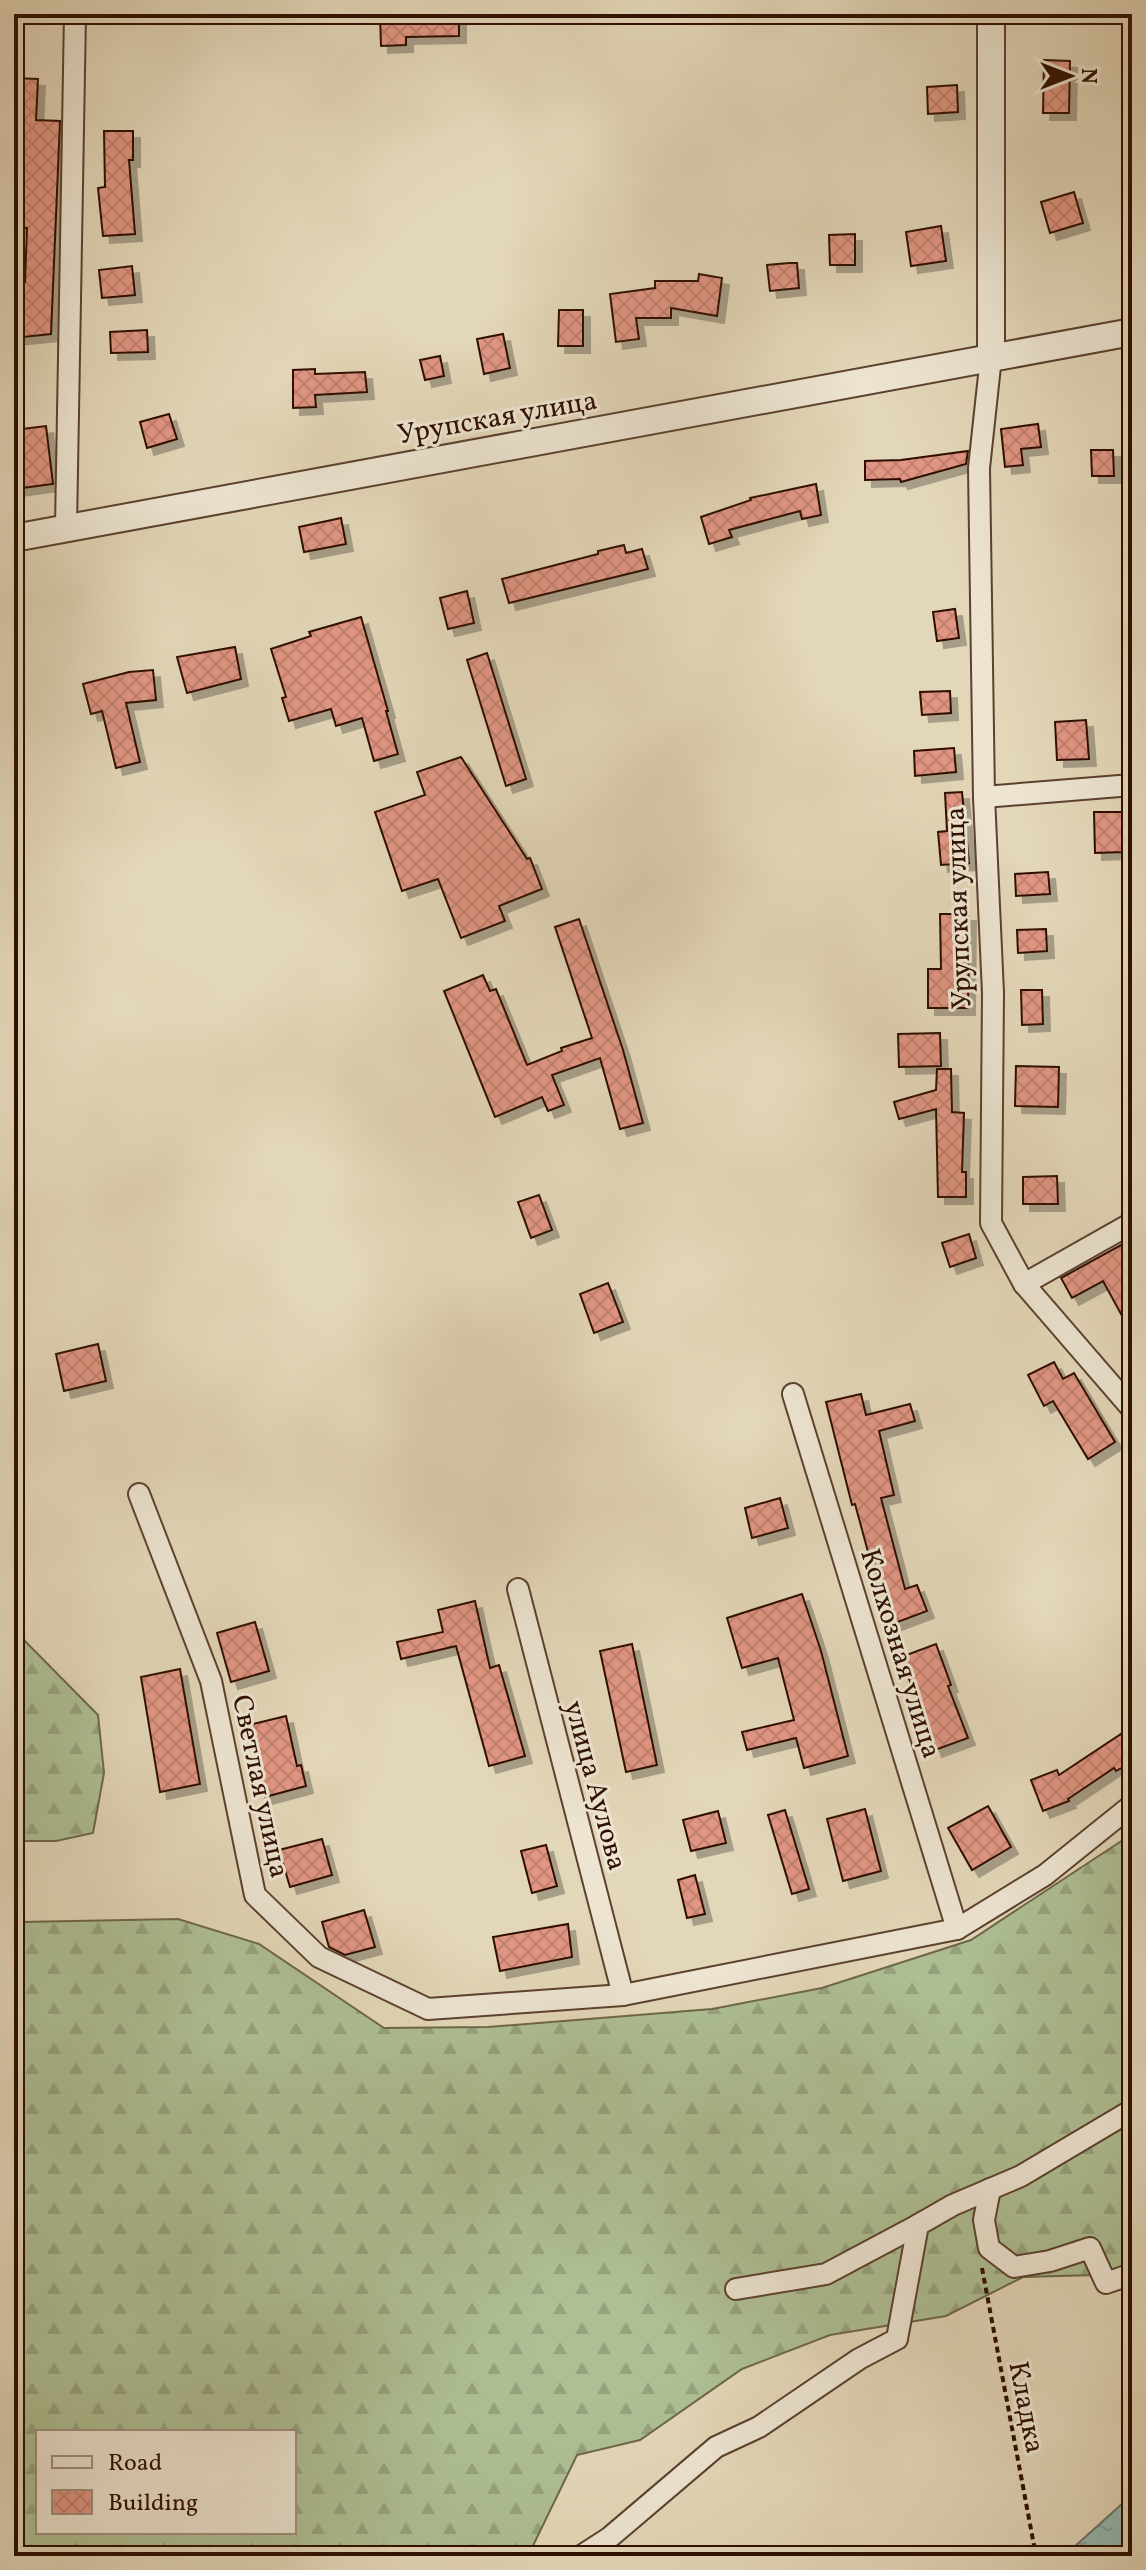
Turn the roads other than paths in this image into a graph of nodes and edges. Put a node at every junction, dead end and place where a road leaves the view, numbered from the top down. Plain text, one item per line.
1 (75, 14) edge
2 (991, 14) edge
3 (1132, 332) edge
4 (991, 357) junction
5 (66, 527) junction
6 (14, 538) edge
7 (1132, 785) edge
8 (984, 797) junction
9 (1132, 1223) edge
10 (1024, 1284) junction
11 (793, 1394) dead end
12 (1132, 1409) edge
13 (139, 1494) dead end
14 (518, 1589) dead end
15 (1132, 1805) edge
16 (957, 1929) junction
17 (623, 1995) junction
18 (1132, 2110) edge
19 (990, 2189) junction
20 (918, 2225) junction
21 (1132, 2274) edge
22 (736, 2289) dead end
23 (581, 2556) edge

1 - 5 street
2 - 4 street, Урупская улица
3 - 4 street, Урупская улица
4 - 5 street, Урупская улица
4 - 8 street, Урупская улица
5 - 6 street, Урупская улица
7 - 8 street
8 - 10 street, Урупская улица
9 - 10 street
10 - 12 street, Урупская улица
11 - 16 street, Колхозная улица
13 - 17 street, Светлая улица
14 - 17 street, улица Аулова
15 - 16 street
16 - 17 street
18 - 19 street
19 - 20 street
19 - 21 street
20 - 22 street
20 - 23 street

